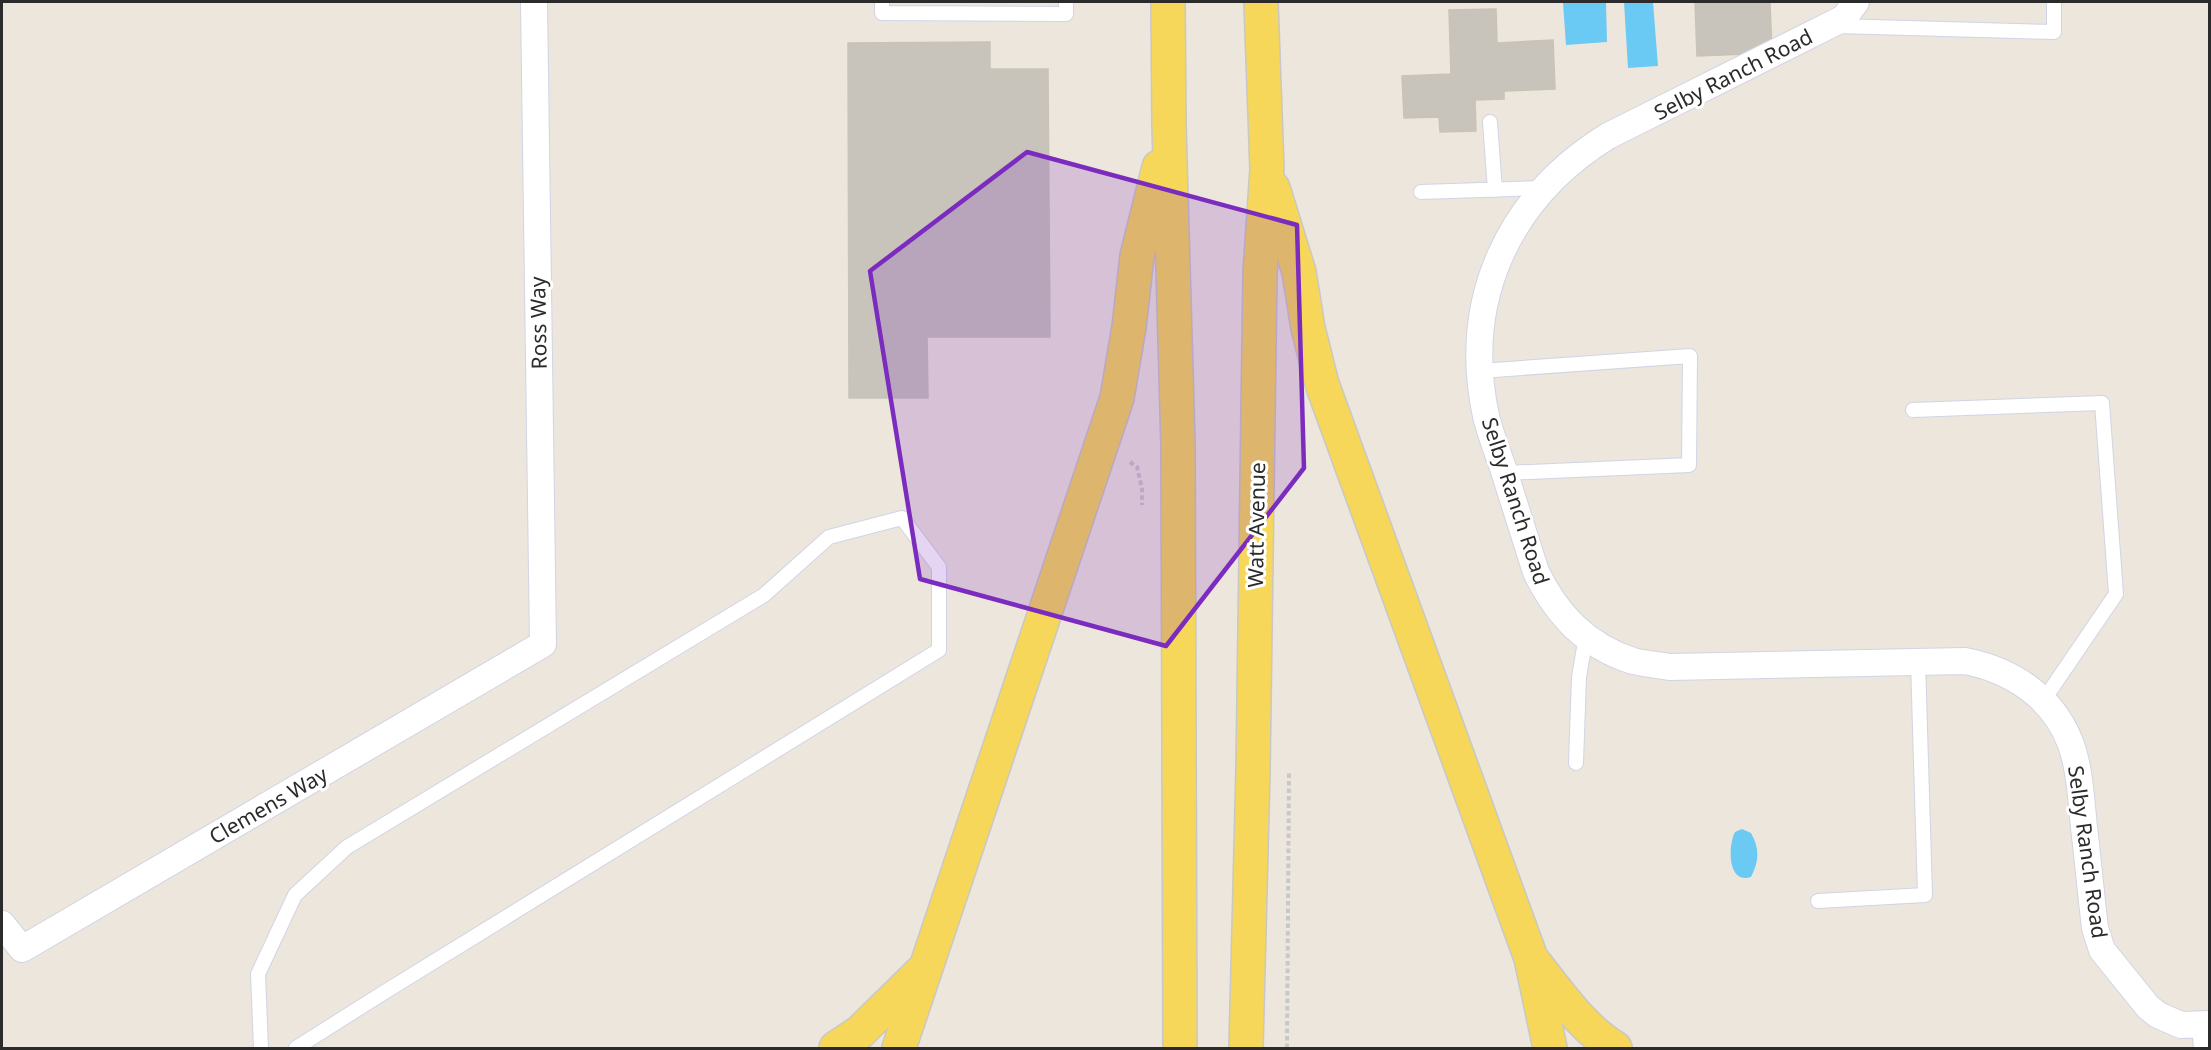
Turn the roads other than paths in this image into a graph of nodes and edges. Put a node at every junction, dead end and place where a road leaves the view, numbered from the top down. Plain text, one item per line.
1 (534, 2) edge
2 (882, 2) edge
3 (1066, 2) edge
4 (1168, 2) edge
5 (1261, 2) edge
6 (1856, 2) edge
7 (2054, 2) edge
8 (1829, 26) junction
9 (1490, 122) dead end
10 (1169, 125) junction
11 (1267, 169) junction
12 (1543, 188) junction
13 (1495, 190) junction
14 (1421, 192) dead end
15 (1480, 371) junction
16 (1913, 410) dead end
17 (1505, 473) junction
18 (1586, 636) junction
19 (543, 644) joint
20 (1918, 661) junction
21 (2043, 701) junction
22 (1576, 764) dead end
23 (1818, 901) dead end
24 (2, 924) edge
25 (1531, 958) junction
26 (926, 967) junction
27 (2207, 1032) edge
28 (261, 1048) edge
29 (296, 1048) edge
30 (836, 1048) edge
31 (899, 1048) edge
32 (1180, 1048) edge
33 (1246, 1048) edge
34 (1550, 1048) edge
35 (1615, 1048) edge

1 - 19 street, Ross Way
2 - 3 lane
4 - 10 main road
5 - 11 main road, Watt Avenue
6 - 8 street, Selby Ranch Road
7 - 8 lane
8 - 12 street, Selby Ranch Road
9 - 13 lane
10 - 26 main road
10 - 32 main road
11 - 25 main road
11 - 33 main road, Watt Avenue
12 - 13 lane
12 - 15 street, Selby Ranch Road
13 - 14 lane
15 - 17 street, Selby Ranch Road
15 - 17 lane
16 - 21 lane
17 - 18 street, Selby Ranch Road
18 - 20 street, Selby Ranch Road
18 - 22 lane
19 - 24 street, Clemens Way
20 - 21 street, Selby Ranch Road
20 - 23 lane
21 - 27 street, Selby Ranch Road
25 - 34 main road
25 - 35 main road
26 - 30 main road
26 - 31 main road
28 - 29 lane

